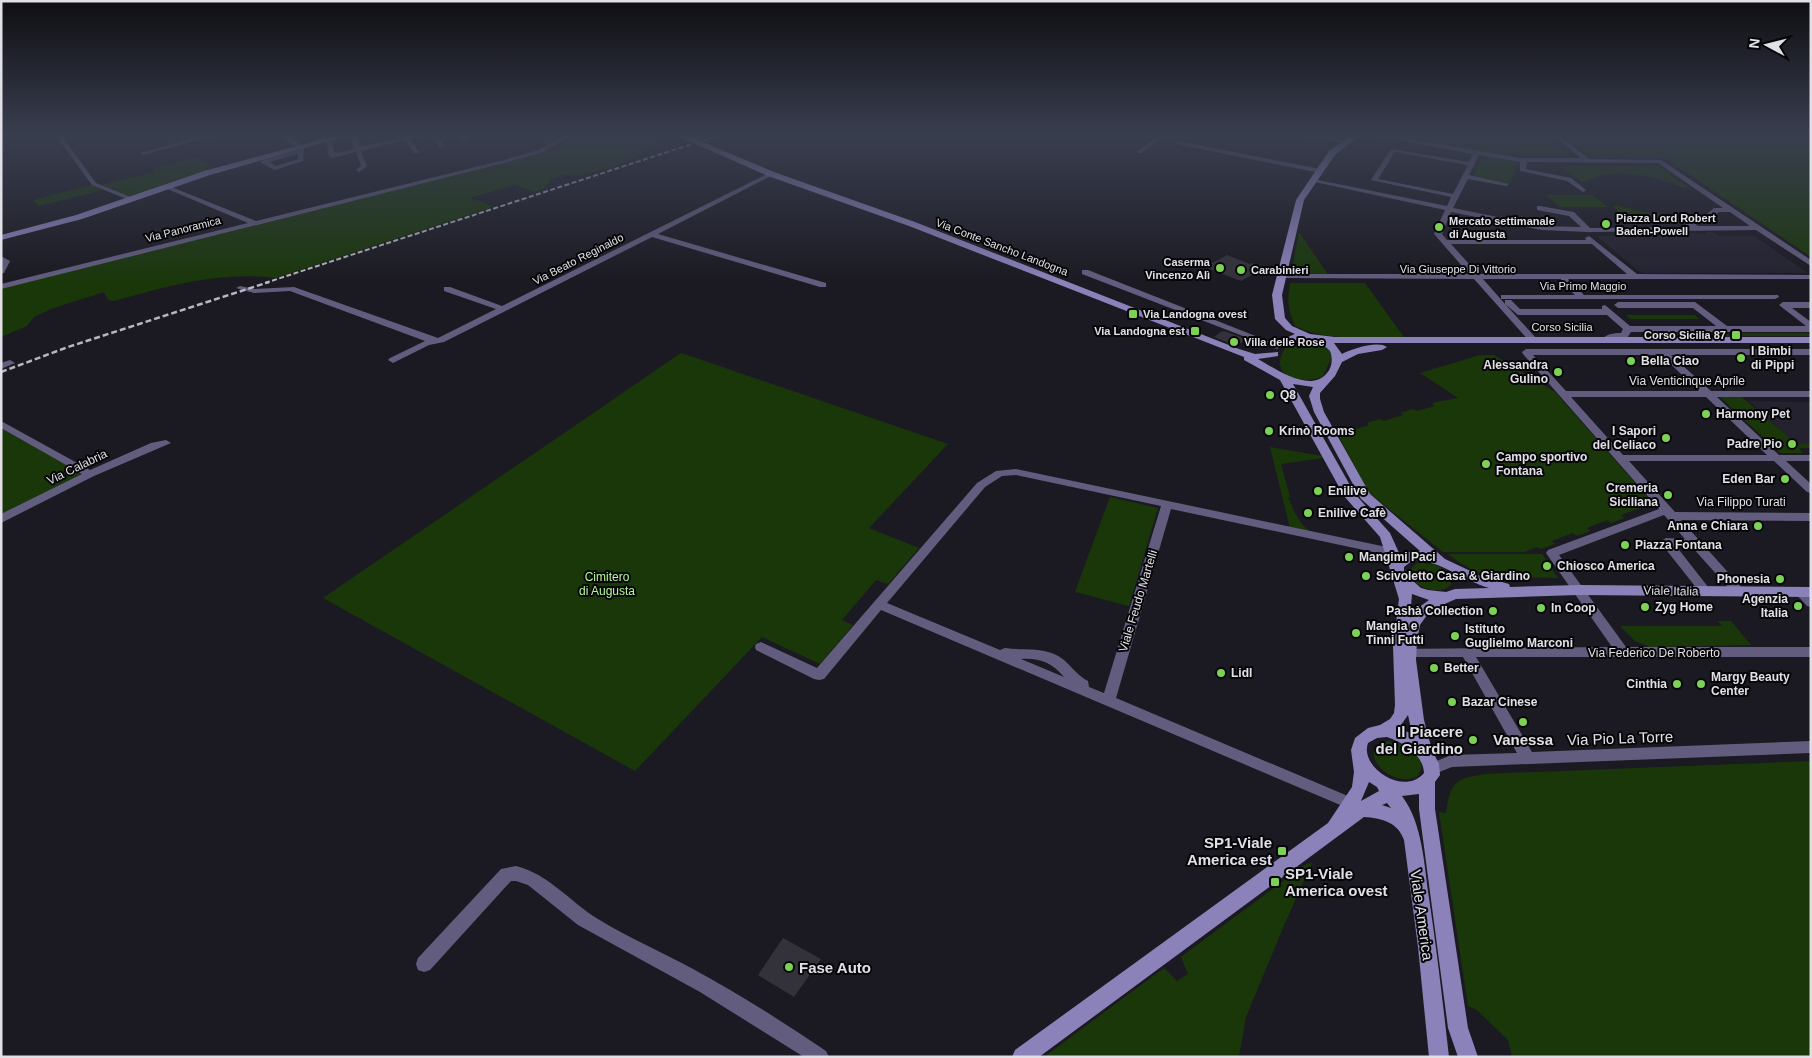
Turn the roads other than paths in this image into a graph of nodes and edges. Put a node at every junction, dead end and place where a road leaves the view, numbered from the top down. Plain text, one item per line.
1 (94, 183) edge
2 (177, 183) edge
3 (415, 183) edge
4 (752, 183) edge
5 (797, 183) edge
6 (1311, 183) edge
7 (1323, 183) edge
8 (1391, 183) edge
9 (1461, 183) edge
10 (1503, 183) edge
11 (1575, 183) edge
12 (1692, 183) edge
13 (1506, 184) dead end
14 (167, 187) junction
15 (1583, 190) dead end
16 (1455, 196) junction
17 (131, 199) junction
18 (1540, 208) dead end
19 (1449, 210) junction
20 (1731, 210) junction
21 (254, 223) junction
22 (1696, 228) junction
23 (1757, 228) junction
24 (1584, 230) junction
25 (650, 234) junction
26 (1, 238) edge
27 (1445, 242) junction
28 (1594, 242) junction
29 (1, 258) edge
30 (1811, 264) edge
31 (1, 271) edge
32 (1085, 272) dead end
33 (1635, 277) junction
34 (1749, 277) junction
35 (1811, 277) edge
36 (1280, 278) junction
37 (1477, 278) junction
38 (1564, 280) junction
39 (823, 285) dead end
40 (1, 286) edge
41 (240, 288) dead end
42 (447, 289) dead end
43 (1277, 295) junction
44 (1582, 297) junction
45 (1593, 297) junction
46 (1601, 305) junction
47 (1811, 305) edge
48 (503, 309) junction
49 (1609, 312) junction
50 (1811, 328) edge
51 (1630, 329) junction
52 (1725, 329) junction
53 (1311, 337) junction
54 (1533, 340) junction
55 (1605, 340) junction
56 (1651, 340) junction
57 (1811, 340) edge
58 (435, 341) junction
59 (1576, 346) junction
60 (1616, 346) junction
61 (1276, 348) junction
62 (1684, 349) junction
63 (1235, 351) junction
64 (1565, 352) junction
65 (1635, 352) junction
66 (1663, 352) junction
67 (1809, 352) edge
68 (393, 360) dead end
69 (1338, 360) junction
70 (1280, 376) junction
71 (1323, 383) junction
72 (1564, 394) junction
73 (1707, 394) junction
74 (1811, 394) edge
75 (1, 424) edge
76 (166, 443) dead end
77 (1621, 458) junction
78 (1776, 458) junction
79 (1811, 458) edge
80 (90, 474) junction
81 (1811, 490) edge
82 (1167, 505) junction
83 (1670, 513) junction
84 (1811, 516) edge
85 (1, 518) edge
86 (1696, 542) junction
87 (1392, 552) junction
88 (1445, 564) junction
89 (1399, 573) junction
90 (1531, 590) junction
91 (1578, 590) junction
92 (1706, 592) junction
93 (1739, 592) junction
94 (1805, 592) edge
95 (1450, 595) junction
96 (881, 602) junction
97 (1811, 603) edge
98 (761, 647) dead end
99 (1404, 652) junction
100 (1622, 652) junction
101 (1811, 652) edge
102 (1467, 653) junction
103 (1110, 696) junction
104 (1383, 732) junction
105 (1811, 747) edge
106 (1424, 751) junction
107 (1359, 756) junction
108 (1528, 758) junction
109 (1430, 776) junction
110 (1391, 788) junction
111 (1356, 803) junction
112 (1408, 828) junction
113 (424, 964) dead end
114 (820, 1057) edge
115 (1022, 1057) edge
116 (1439, 1057) edge
117 (1468, 1057) edge

1 - 17 street
2 - 14 main road
3 - 21 street, Via Panoramica
4 - 25 street, Via Beato Reginaldo
5 - 63 main road, Via Conte Sancho Landogna
6 - 36 main road
7 - 19 street
8 - 16 street
9 - 16 street
10 - 13 street
11 - 15 street
12 - 20 street
14 - 17 main road
14 - 21 street
16 - 19 street
17 - 26 main road
18 - 24 street
19 - 24 street
19 - 27 street
20 - 22 street
20 - 23 street
21 - 40 street, Via Panoramica
22 - 23 street
22 - 24 street
23 - 30 street
24 - 28 street
25 - 39 street
25 - 48 street, Via Beato Reginaldo
27 - 28 street
27 - 37 street
28 - 33 street
29 - 31 street
32 - 61 street
33 - 34 street, Via Giuseppe Di Vittorio
33 - 37 street, Via Giuseppe Di Vittorio
33 - 38 street, Via Giuseppe Di Vittorio
34 - 35 street, Via Giuseppe Di Vittorio
34 - 45 street, Via Primo Maggio
36 - 37 street, Via Giuseppe Di Vittorio
36 - 43 main road
37 - 38 street, Via Giuseppe Di Vittorio
37 - 54 street
38 - 44 street
41 - 58 street
42 - 48 street
43 - 53 main road
43 - 61 main road
44 - 45 street, Via Primo Maggio
44 - 49 street, Via Primo Maggio
45 - 46 street
46 - 49 street
46 - 52 street, Via Primo Maggio
47 - 50 street
48 - 58 street, Via Beato Reginaldo
49 - 51 street
50 - 52 street
51 - 52 street
51 - 55 street
51 - 56 street
53 - 54 main road, Corso Sicilia
53 - 61 main road
53 - 69 main road
54 - 55 main road, Corso Sicilia
55 - 56 main road, Corso Sicilia
56 - 57 main road, Corso Sicilia
58 - 68 street, Via Beato Reginaldo
59 - 60 main road, Corso Sicilia
59 - 64 street
59 - 69 main road, Corso Sicilia
60 - 62 main road, Corso Sicilia
60 - 65 street
61 - 63 main road
61 - 70 main road
62 - 66 street
62 - 67 main road, Corso Sicilia
63 - 70 main road
64 - 65 street
64 - 72 street
65 - 66 street
66 - 73 street
69 - 71 main road
70 - 71 main road
70 - 87 main road
71 - 88 main road
72 - 73 street, Via Venticinque Aprile
72 - 77 street
73 - 74 street, Via Venticinque Aprile
73 - 78 street
75 - 80 street
76 - 80 street, Via Calabria
77 - 78 street
77 - 83 street
78 - 79 street
78 - 81 street
80 - 85 street, Via Calabria
82 - 87 street
82 - 96 street
82 - 103 street, Viale Feudo Martelli
83 - 84 street, Via Filippo Turati
83 - 86 street
83 - 91 street
86 - 92 street
86 - 93 street
87 - 89 main road
88 - 89 main road
88 - 90 main road
88 - 95 main road
89 - 95 main road
89 - 99 main road
90 - 91 main road, Viale Italia
90 - 95 main road
91 - 92 main road, Viale Italia
91 - 100 street
92 - 93 main road, Viale Italia
93 - 94 main road, Viale Italia
94 - 97 street
95 - 99 main road
96 - 98 street
96 - 103 street
96 - 111 street
99 - 102 street, Via Federico De Roberto
99 - 104 main road
99 - 106 main road
100 - 101 street, Via Federico De Roberto
100 - 102 street, Via Federico De Roberto
102 - 108 street
103 - 111 street
104 - 106 main road
104 - 107 main road
105 - 108 street, Via Pio La Torre
106 - 109 main road
107 - 110 main road
107 - 111 main road
108 - 109 street, Via Pio La Torre
109 - 110 main road
109 - 117 main road, Viale America
110 - 111 main road
110 - 112 main road, Viale America
111 - 112 main road
111 - 115 main road
112 - 116 main road, Viale America
113 - 114 street

